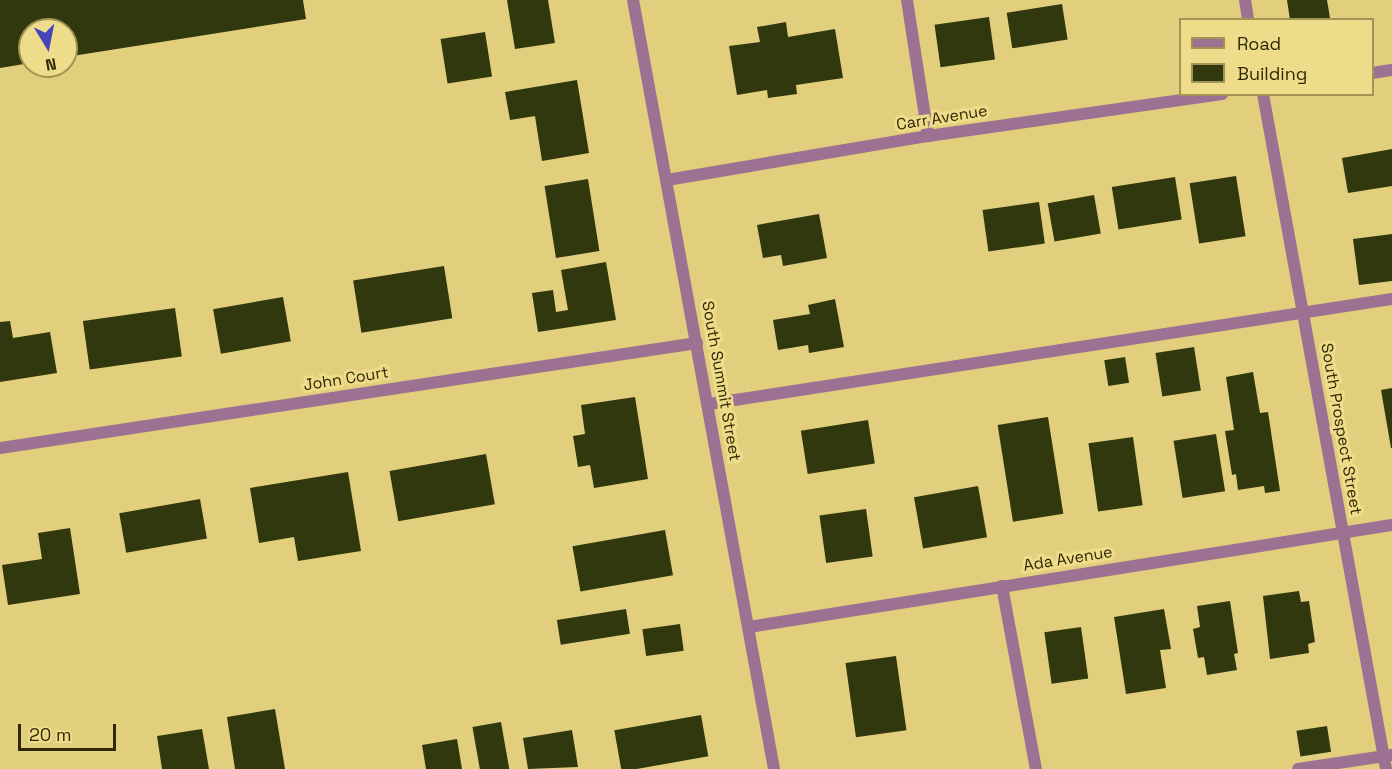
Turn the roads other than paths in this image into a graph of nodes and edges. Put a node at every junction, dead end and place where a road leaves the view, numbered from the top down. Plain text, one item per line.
1 (633, 0) edge
2 (906, 0) edge
3 (1245, 0) edge
4 (1248, 18) edge
5 (1392, 70) edge
6 (1374, 73) edge
7 (1208, 96) edge
8 (1263, 96) edge
9 (928, 136) junction
10 (667, 180) junction
11 (1392, 298) edge
12 (1303, 311) junction
13 (697, 343) junction
14 (709, 404) junction
15 (0, 448) edge
16 (1392, 525) edge
17 (1343, 532) junction
18 (1002, 586) junction
19 (749, 627) junction
20 (1387, 760) edge
21 (774, 769) edge
22 (1036, 769) edge
23 (1298, 769) edge

1 - 10 street, South Summit Street
2 - 9 street
3 - 4 street
5 - 6 street
7 - 9 street, Carr Avenue
8 - 12 street, South Prospect Street
9 - 10 street, Carr Avenue
10 - 13 street, South Summit Street
11 - 12 street
12 - 14 street
12 - 17 street, South Prospect Street
13 - 14 street, South Summit Street
13 - 15 street, John Court
14 - 19 street, South Summit Street
16 - 17 street, Ada Avenue
17 - 18 street, Ada Avenue
17 - 20 street, South Prospect Street
18 - 19 street, Ada Avenue
18 - 22 street
19 - 21 street, South Summit Street
20 - 23 street

